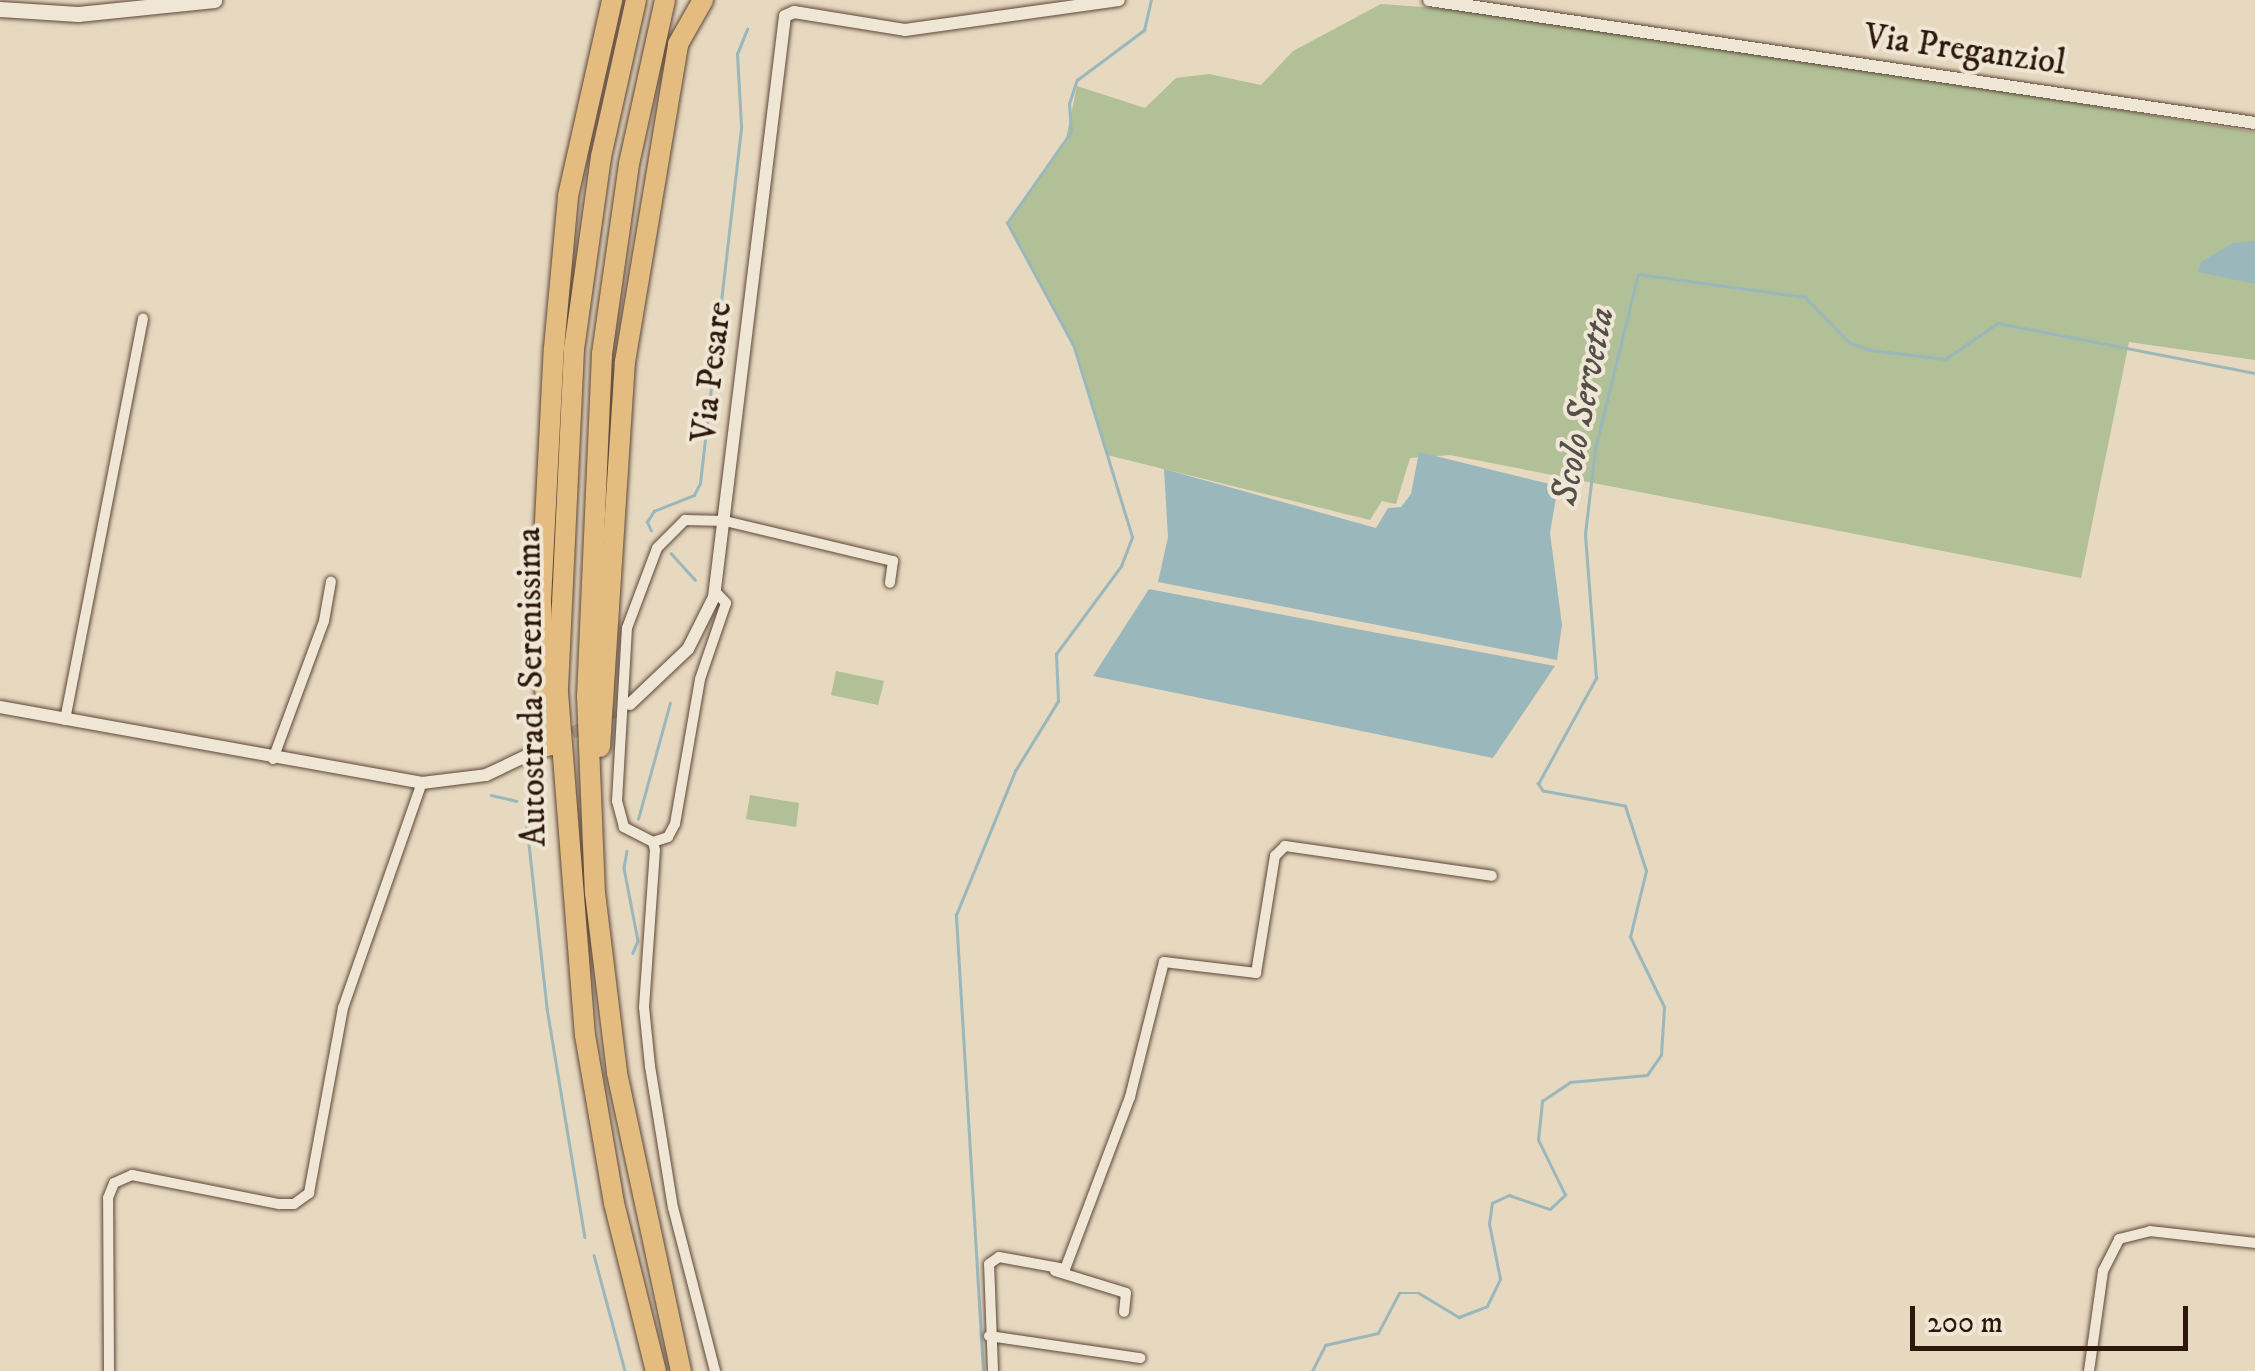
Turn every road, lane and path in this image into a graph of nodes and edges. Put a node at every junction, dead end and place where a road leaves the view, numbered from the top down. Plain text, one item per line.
1 (214, 0) edge
2 (612, 0) edge
3 (636, 0) edge
4 (665, 0) edge
5 (703, 0) edge
6 (1119, 0) edge
7 (1429, 0) edge
8 (0, 9) edge
9 (2255, 123) edge
10 (143, 319) dead end
11 (725, 521) junction
12 (331, 582) dead end
13 (890, 583) dead end
14 (715, 591) junction
15 (630, 704) tunnel mouth
16 (0, 707) edge
17 (66, 720) junction
18 (541, 748) tunnel mouth
19 (273, 758) junction
20 (422, 783) junction
21 (653, 842) junction
22 (1492, 876) dead end
23 (595, 893) junction
24 (573, 934) junction
25 (2255, 1243) edge
26 (1055, 1272) junction
27 (1124, 1312) dead end
28 (990, 1336) junction
29 (1140, 1358) dead end
30 (108, 1371) edge
31 (656, 1371) edge
32 (681, 1371) edge
33 (715, 1371) edge
34 (993, 1371) edge
35 (2089, 1371) edge

1 - 8 main road
2 - 24 highway
3 - 24 highway, Autostrada Serenissima
4 - 23 highway, Autostrada Serenissima
5 - 23 highway
6 - 11 street, Via Pesare
7 - 9 street, Via Preganziol
10 - 17 street
11 - 13 street
11 - 14 street, Via Pesare
11 - 21 street
12 - 19 street
14 - 15 street, Via Pesare
14 - 21 street
16 - 17 street
17 - 19 street
18 - 20 street
19 - 20 street
20 - 30 street
21 - 33 street
22 - 26 street
23 - 32 highway, Autostrada Serenissima
24 - 31 highway, Autostrada Serenissima
25 - 35 street
26 - 27 street
26 - 28 street
28 - 29 street
28 - 34 street

